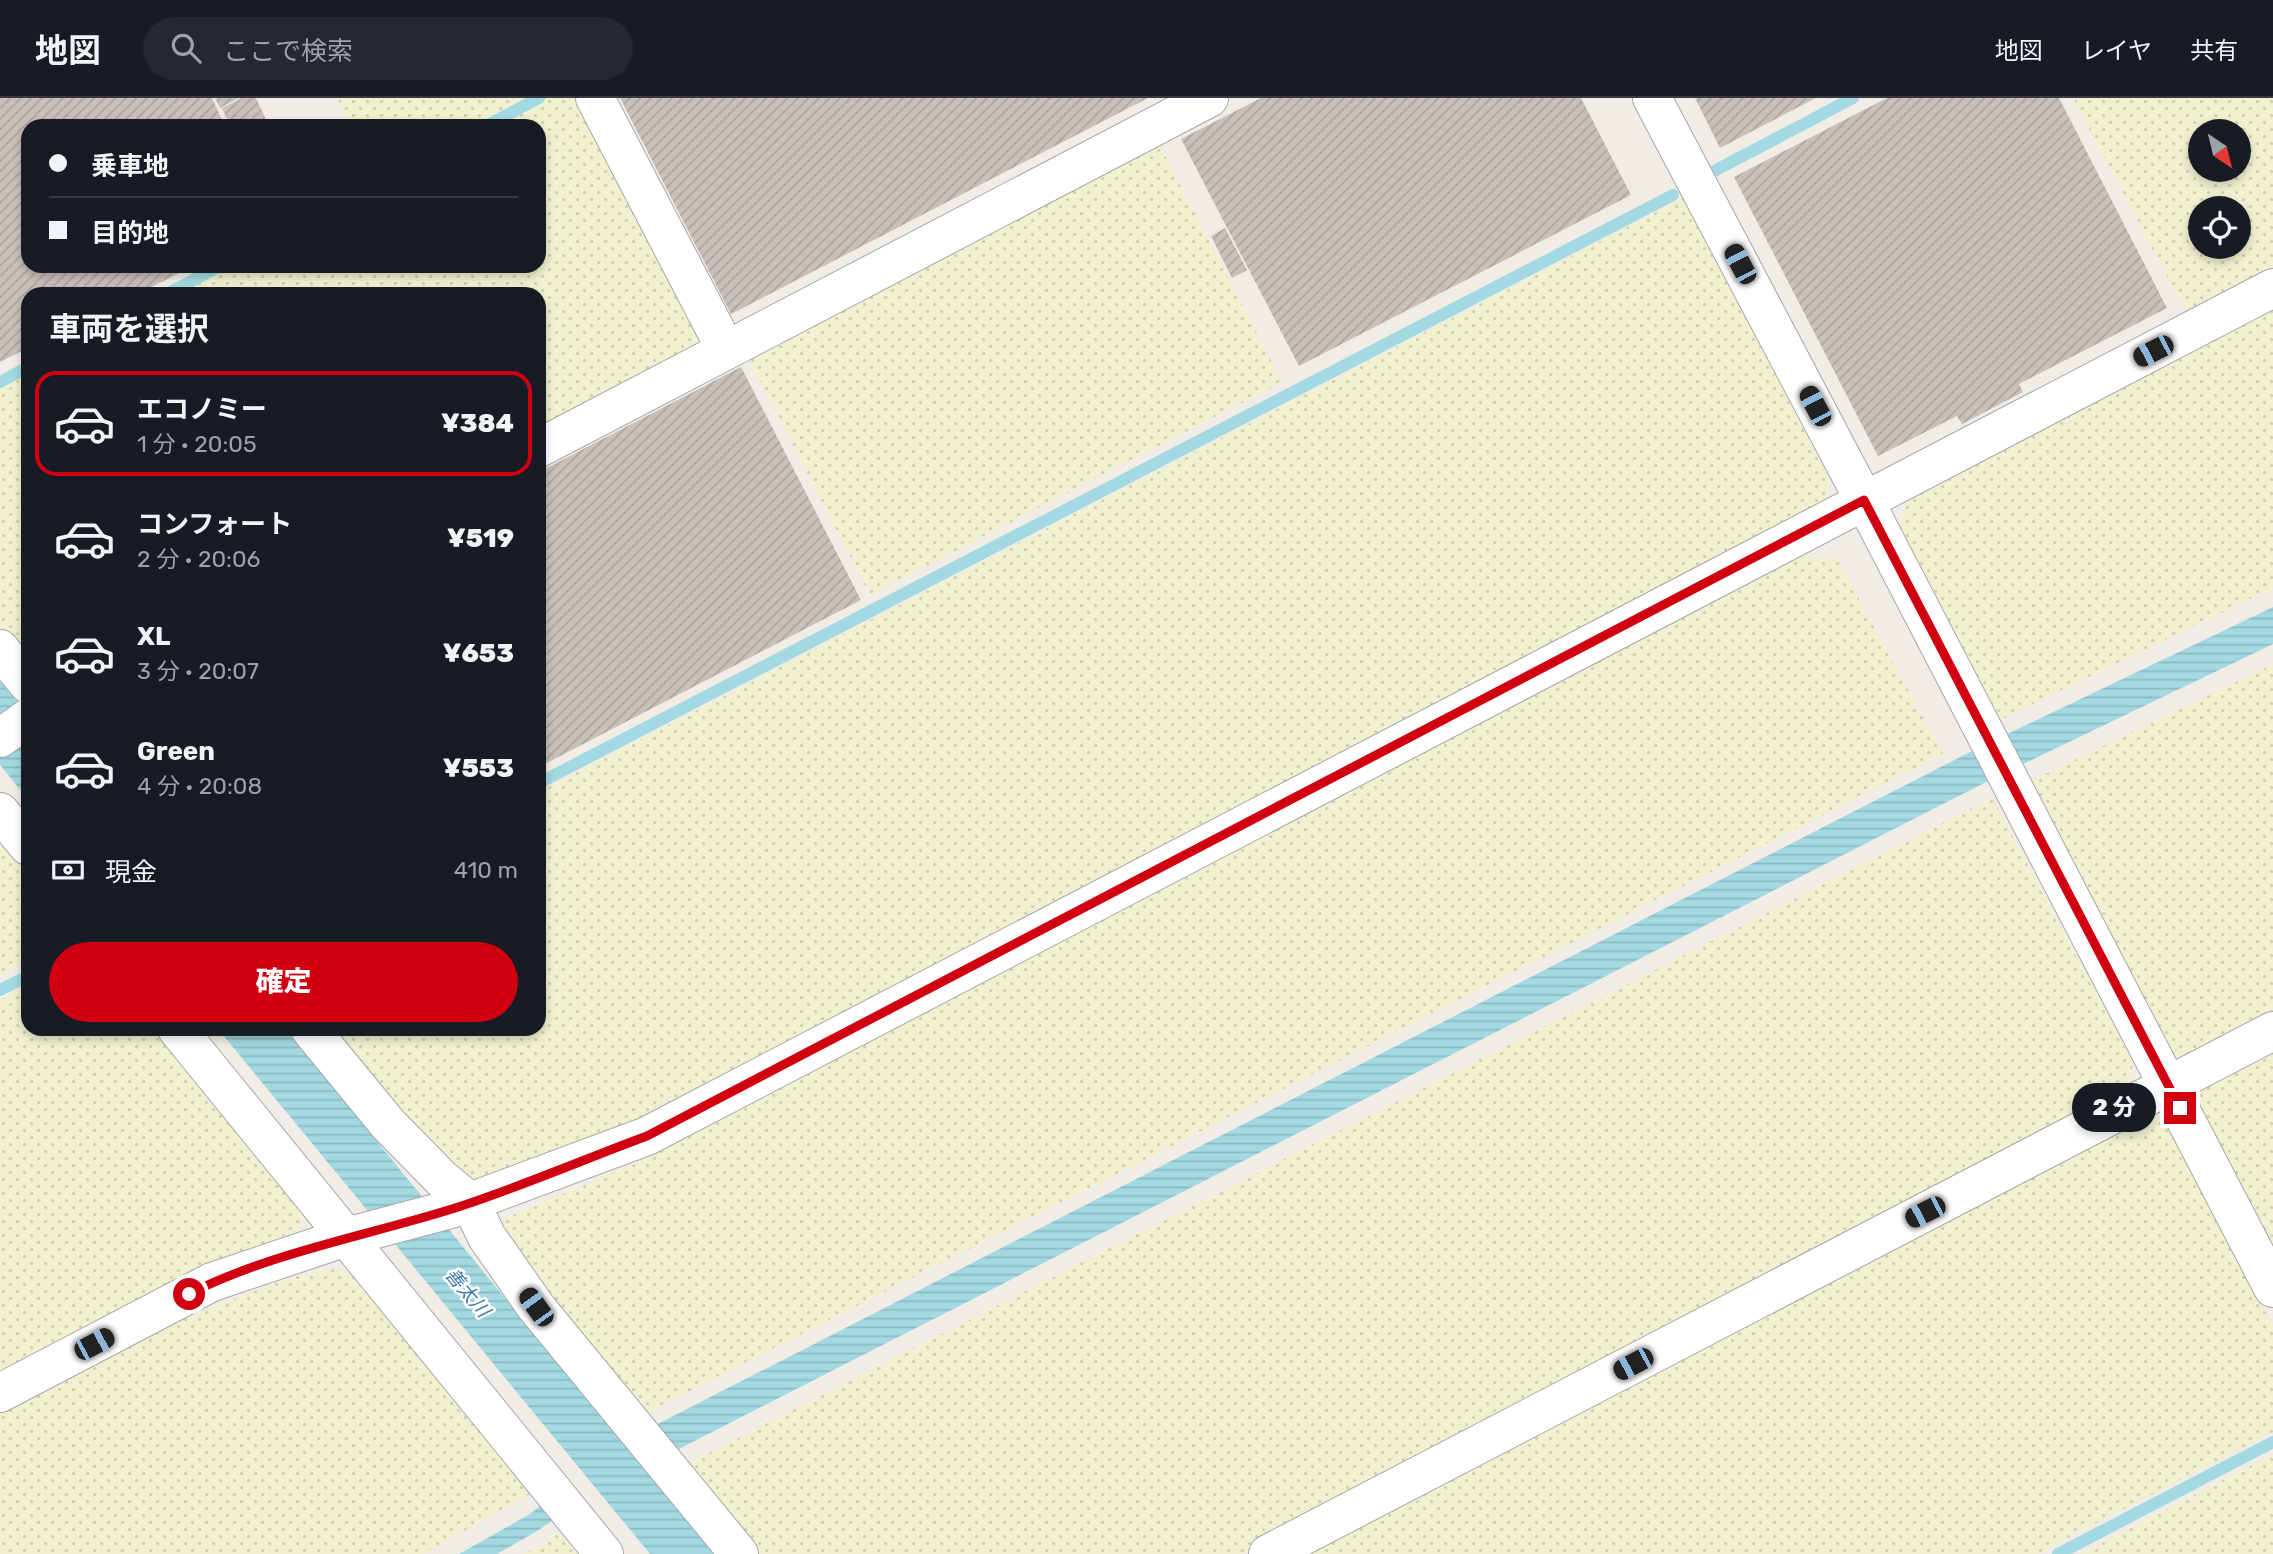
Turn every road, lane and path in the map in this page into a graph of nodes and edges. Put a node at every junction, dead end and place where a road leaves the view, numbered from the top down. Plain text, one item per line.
1 (595, 98) edge
2 (1209, 98) edge
3 (1653, 98) edge
4 (2273, 288) edge
5 (726, 350) junction
6 (546, 444) edge
7 (1864, 500) junction
8 (0, 649) edge
9 (21, 675) edge
10 (21, 723) edge
11 (0, 738) edge
12 (0, 812) edge
13 (21, 838) edge
14 (2273, 1031) edge
15 (183, 1036) edge
16 (316, 1036) edge
17 (2168, 1085) junction
18 (461, 1205) junction
19 (352, 1235) junction
20 (2273, 1288) edge
21 (0, 1393) edge
22 (604, 1554) edge
23 (739, 1554) edge
24 (1268, 1554) edge

1 - 5 street
2 - 5 street
3 - 7 street
4 - 7 street
5 - 6 street
7 - 17 street
7 - 18 street
8 - 9 street
10 - 11 street
12 - 13 street
14 - 17 street
15 - 19 street
16 - 18 street
17 - 20 street
17 - 24 street
18 - 19 street
18 - 23 street
19 - 21 street
19 - 22 street

